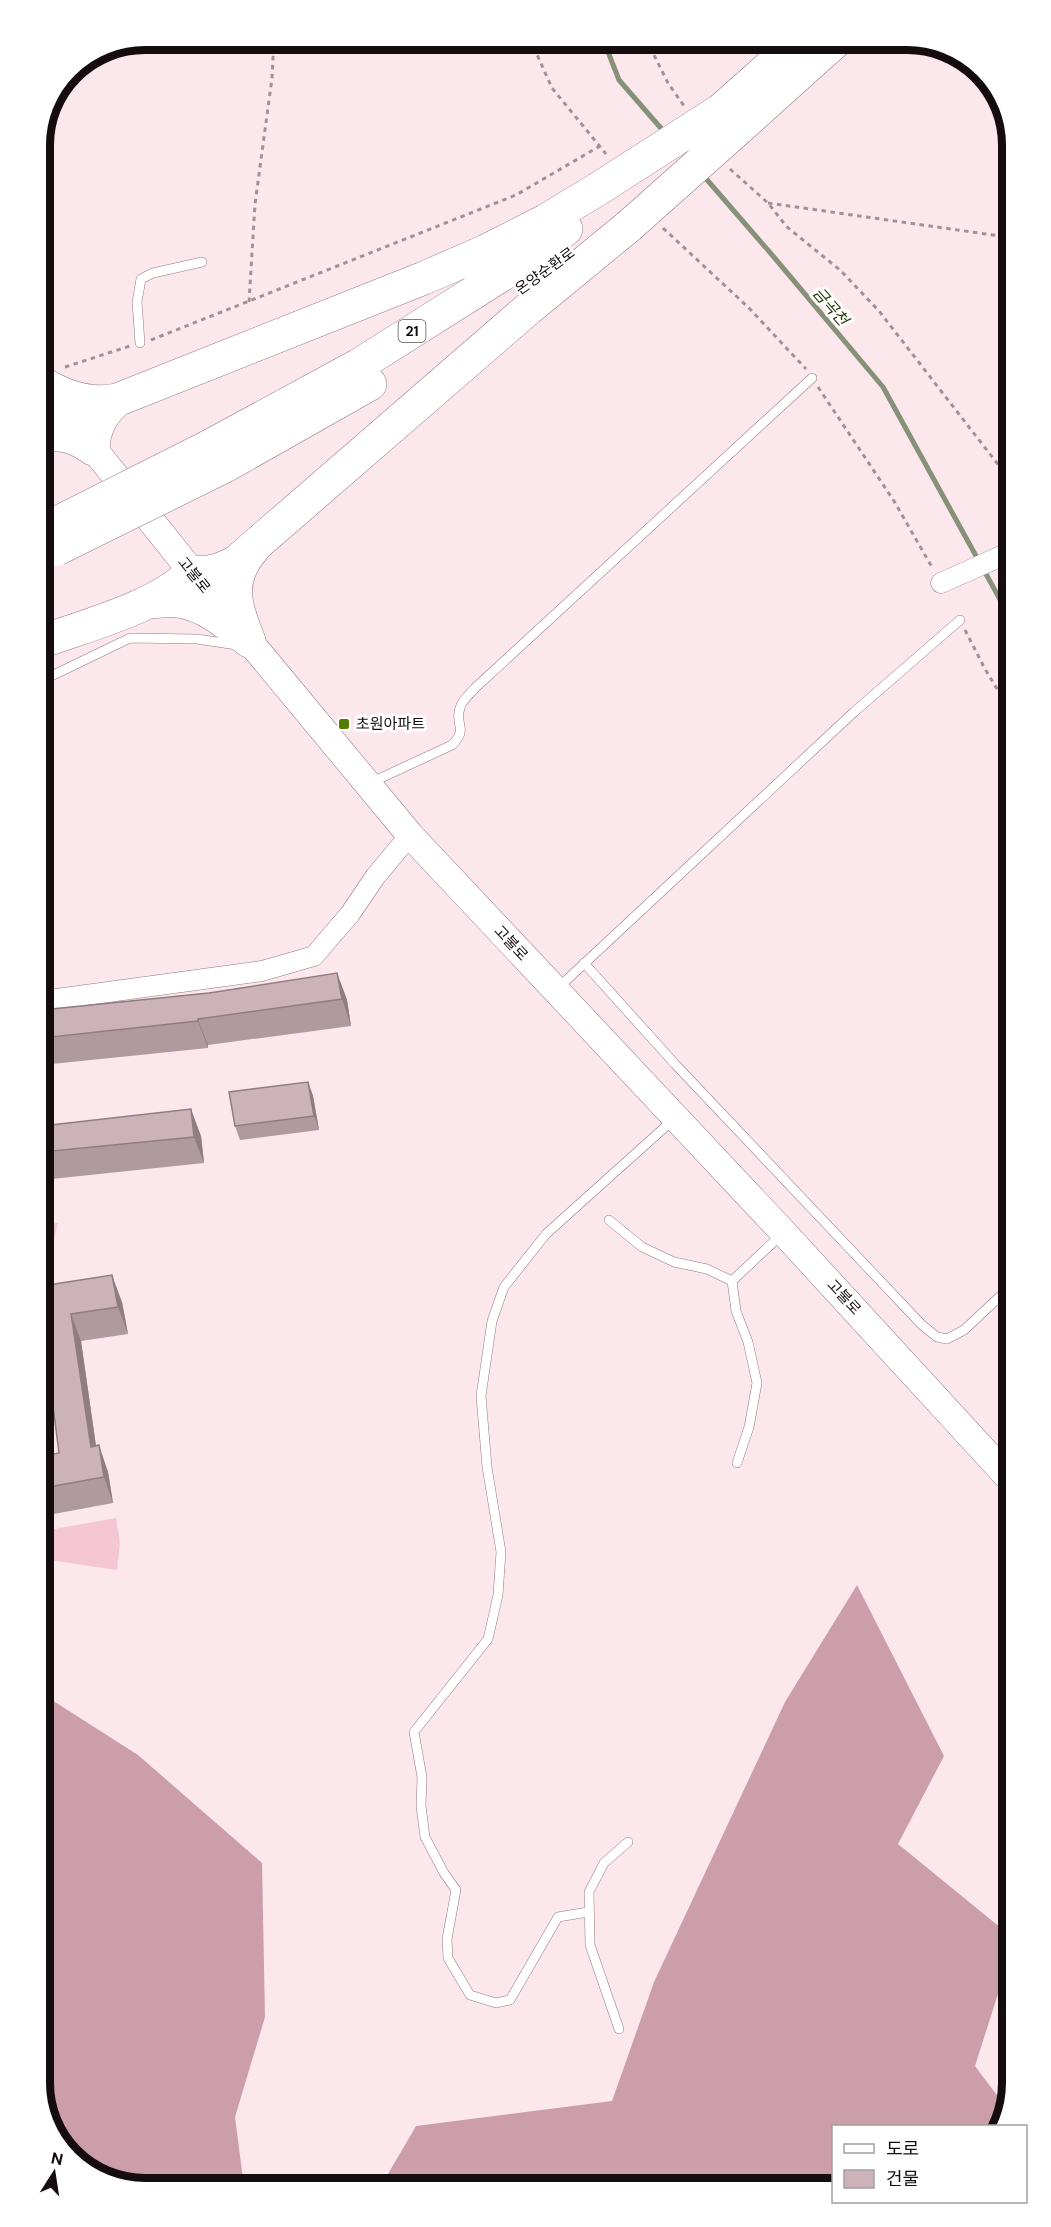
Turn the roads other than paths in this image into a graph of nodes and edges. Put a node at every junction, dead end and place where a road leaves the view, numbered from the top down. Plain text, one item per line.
1 (791, 50) edge
2 (823, 50) edge
3 (730, 119) junction
4 (614, 208) junction
5 (202, 262) dead end
6 (140, 343) road end
7 (812, 378) road end
8 (50, 386) edge
9 (50, 388) edge
10 (117, 400) junction
11 (50, 435) edge
12 (93, 449) junction
13 (50, 539) edge
14 (258, 543) junction
15 (1002, 556) edge
16 (192, 572) junction
17 (941, 583) road end
18 (150, 602) junction
19 (960, 620) road end
20 (50, 639) edge
21 (252, 644) junction
22 (50, 677) edge
23 (368, 784) junction
24 (410, 835) junction
25 (584, 963) junction
26 (556, 990) junction
27 (50, 1000) edge
28 (676, 1118) junction
29 (609, 1220) dead end
30 (784, 1233) junction
31 (732, 1281) junction
32 (1002, 1294) edge
33 (737, 1463) dead end
34 (1002, 1470) edge
35 (628, 1842) dead end
36 (588, 1912) junction
37 (619, 2029) dead end

1 - 3 highway, 온양순환로 / 21
2 - 3 highway, 온양순환로 / 21
3 - 4 highway, 온양순환로 / 21, bridge
4 - 10 highway
4 - 13 highway, 온양순환로 / 21, bridge
4 - 14 highway
5 - 6 lane
7 - 23 lane
8 - 10 highway
9 - 12 main road, 고불로
10 - 12 highway
11 - 12 highway
12 - 16 main road, 고불로
14 - 16 highway
14 - 21 highway
15 - 17 street
16 - 18 highway
16 - 21 main road, 고불로
18 - 20 highway
18 - 21 highway
19 - 25 lane
21 - 22 lane
21 - 23 main road, 고불로
23 - 24 main road, 고불로
24 - 26 main road, 고불로
24 - 27 street
25 - 26 lane
25 - 32 lane
26 - 28 main road, 고불로
28 - 30 main road, 고불로
28 - 36 lane
29 - 31 lane
30 - 31 lane
30 - 34 main road, 고불로
31 - 33 lane
35 - 36 lane
36 - 37 lane

